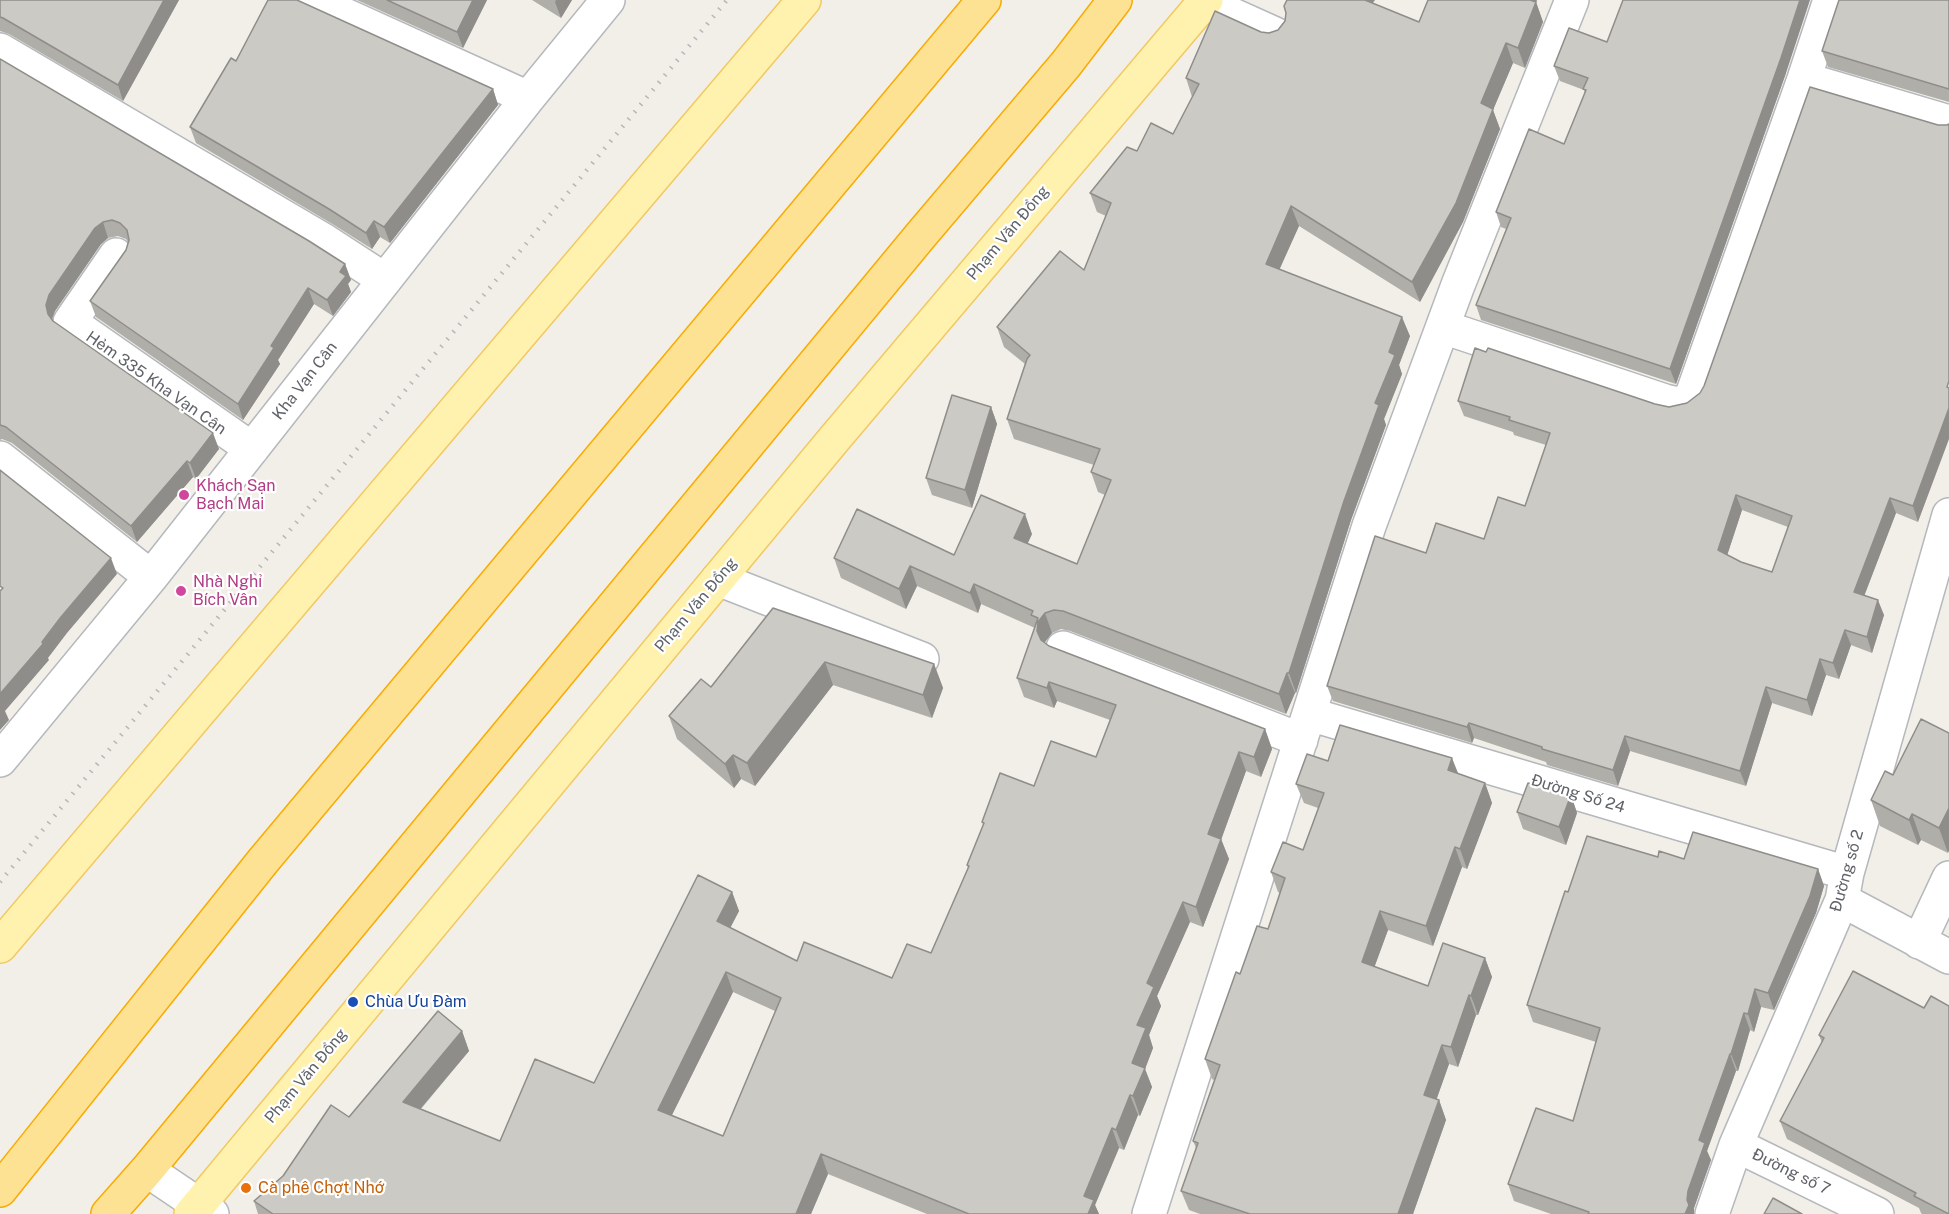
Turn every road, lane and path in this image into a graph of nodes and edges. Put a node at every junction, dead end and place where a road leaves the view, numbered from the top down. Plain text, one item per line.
1 (312, 0) edge
2 (608, 0) edge
3 (804, 0) edge
4 (984, 0) edge
5 (1115, 0) edge
6 (1572, 0) edge
7 (1830, 0) edge
8 (1205, 1) edge
9 (1275, 34) edge
10 (0, 50) edge
11 (1804, 79) junction
12 (528, 98) junction
13 (1949, 122) edge
14 (116, 255) dead end
15 (385, 280) junction
16 (1443, 327) junction
17 (252, 449) junction
18 (0, 458) edge
19 (1949, 515) edge
20 (151, 577) junction
21 (718, 579) junction
22 (1063, 648) dead end
23 (922, 659) edge
24 (1305, 727) junction
25 (0, 760) edge
26 (1949, 878) edge
27 (1844, 886) junction
28 (1919, 942) junction
29 (0, 946) edge
30 (1949, 957) edge
31 (1736, 1145) junction
32 (147, 1170) junction
33 (0, 1190) edge
34 (201, 1211) edge
35 (108, 1214) edge
36 (1149, 1214) edge
37 (1712, 1214) edge
38 (1877, 1214) edge

1 - 12 street
2 - 12 street, Kha Vạn Cân
3 - 29 main road
4 - 33 highway
5 - 32 highway
6 - 16 street
7 - 11 street
8 - 9 street
8 - 21 main road, Phạm Văn Đồng
10 - 15 street
11 - 13 street
11 - 16 street
12 - 15 street, Kha Vạn Cân
14 - 17 street, Hẻm 335 Kha Vạn Cân
15 - 17 street, Kha Vạn Cân
16 - 24 street
17 - 20 street, Kha Vạn Cân
18 - 20 street
19 - 27 street, Đường số 2
20 - 25 street, Kha Vạn Cân
21 - 23 street
21 - 34 main road, Phạm Văn Đồng
22 - 24 street, Đường Số 24
24 - 27 street, Đường Số 24
24 - 36 street
26 - 28 street
27 - 28 street, Đường Số 24
27 - 31 street, Đường số 2
28 - 30 street, Đường Số 24
31 - 37 street, Đường số 2
31 - 38 street, Đường số 7
32 - 34 street
32 - 35 highway

